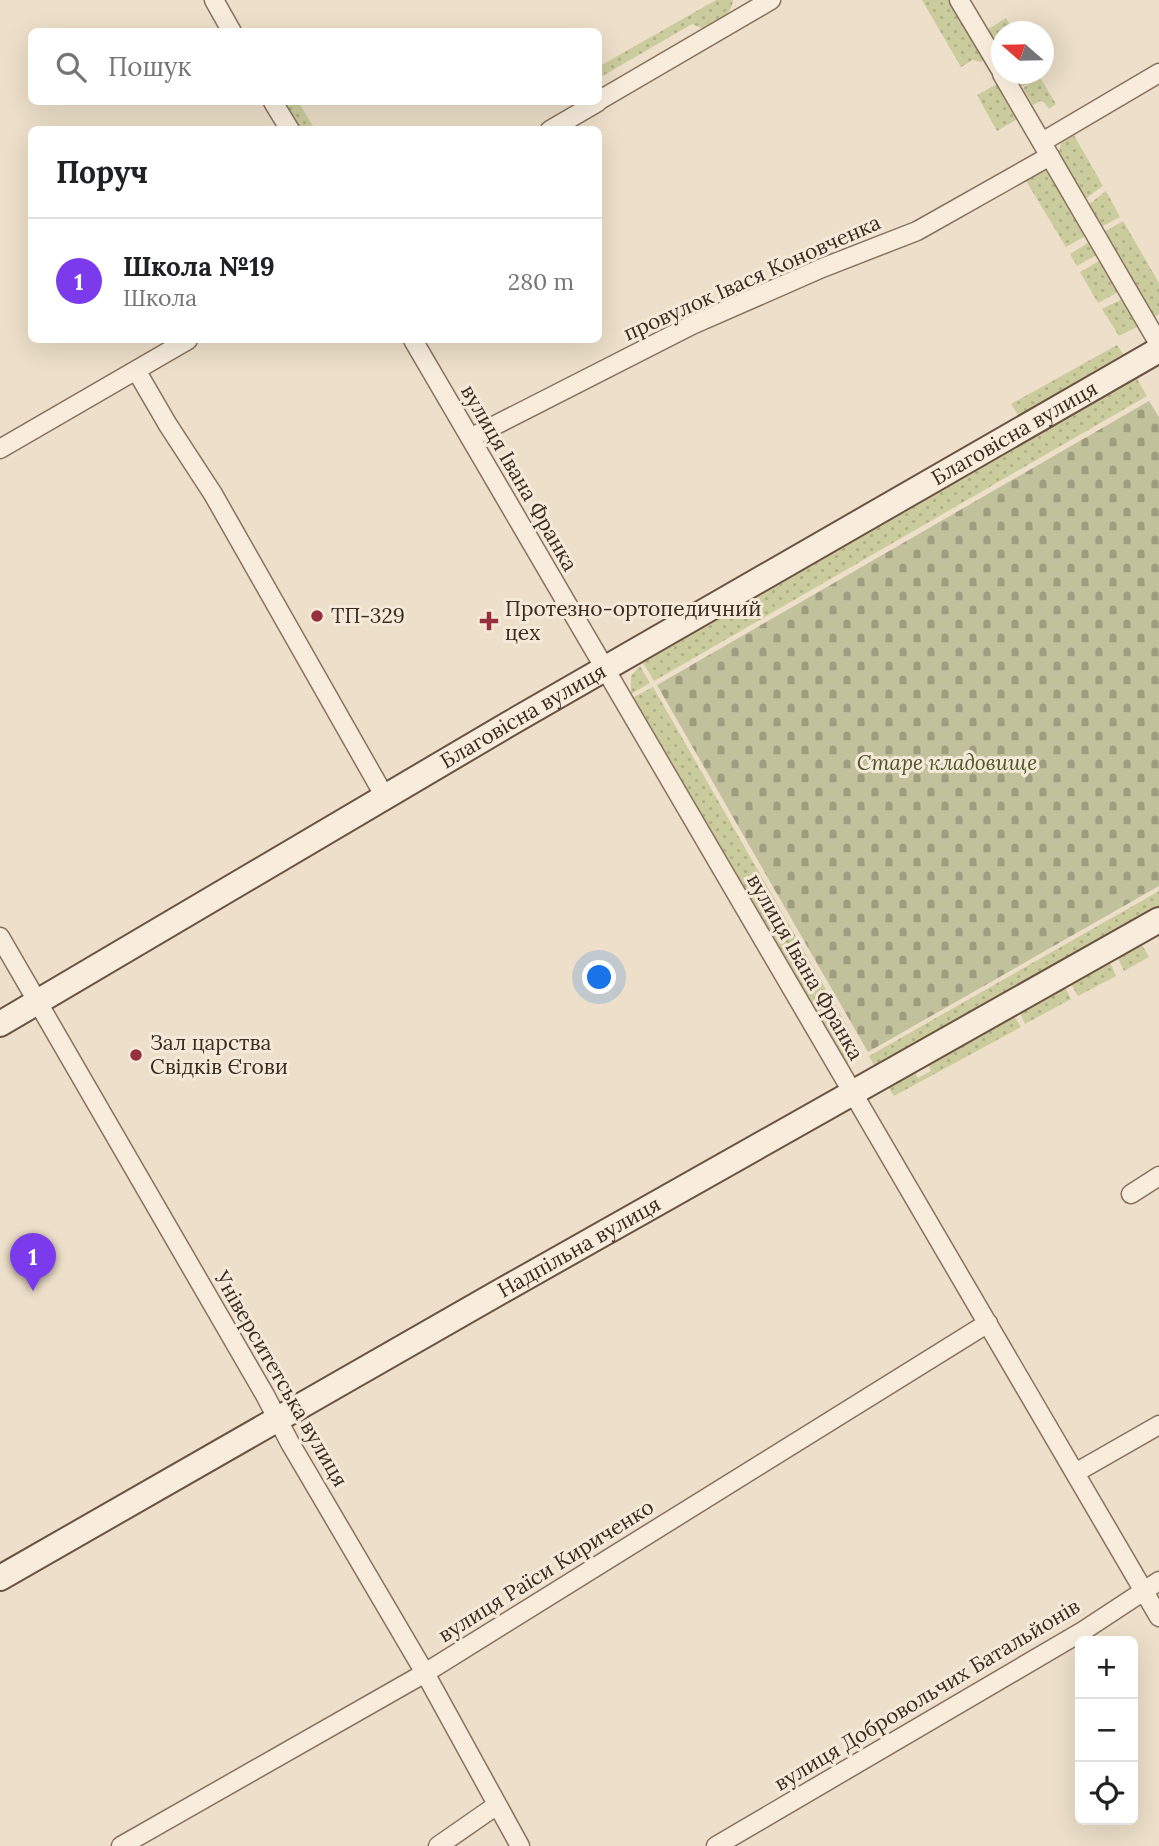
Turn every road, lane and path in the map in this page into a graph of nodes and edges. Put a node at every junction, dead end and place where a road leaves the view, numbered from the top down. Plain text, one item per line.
1 (214, 0) edge
2 (771, 0) edge
3 (959, 0) edge
4 (230, 28) edge
5 (991, 54) edge
6 (1159, 73) edge
7 (1008, 84) edge
8 (602, 99) edge
9 (275, 105) edge
10 (591, 105) edge
11 (288, 126) edge
12 (557, 126) edge
13 (1046, 149) junction
14 (183, 343) edge
15 (415, 343) edge
16 (1159, 344) edge
17 (1159, 350) edge
18 (136, 370) junction
19 (470, 438) junction
20 (0, 449) edge
21 (605, 670) junction
22 (386, 797) junction
23 (1159, 920) edge
24 (0, 937) edge
25 (39, 1003) junction
26 (0, 1024) edge
27 (852, 1093) junction
28 (1159, 1176) edge
29 (1131, 1194) dead end
30 (988, 1323) junction
31 (278, 1420) junction
32 (1159, 1425) edge
33 (1075, 1473) junction
34 (0, 1578) edge
35 (1151, 1586) edge
36 (1159, 1617) edge
37 (425, 1673) junction
38 (497, 1805) junction
39 (121, 1846) edge
40 (438, 1846) edge
41 (520, 1846) edge
42 (716, 1846) edge

1 - 4 street
2 - 8 street
3 - 5 street
6 - 13 street, провулок Івася Коновченка
7 - 13 street
9 - 11 street
10 - 12 street
13 - 16 street
13 - 19 street, провулок Івася Коновченка
14 - 18 street
15 - 19 street, вулиця Івана Франка
17 - 21 main road, Благовісна вулиця
18 - 20 street
18 - 22 street
19 - 21 street, вулиця Івана Франка
21 - 22 main road, Благовісна вулиця
21 - 27 street, вулиця Івана Франка
22 - 25 main road, Благовісна вулиця
23 - 27 main road, Надпільна вулиця
24 - 25 street, Університетська вулиця
25 - 26 main road, Благовісна вулиця
25 - 31 street, Університетська вулиця
27 - 30 street, вулиця Івана Франка
27 - 31 main road, Надпільна вулиця
28 - 29 street
30 - 33 street, вулиця Івана Франка
30 - 37 street, вулиця Раїси Кириченко
31 - 34 main road, Надпільна вулиця
31 - 37 street, Університетська вулиця
32 - 33 street
33 - 35 street, вулиця Івана Франка
35 - 36 street, вулиця Івана Франка
35 - 42 street, вулиця Добровольчих Батальйонів
37 - 38 street, Університетська вулиця
37 - 39 street, вулиця Раїси Кириченко
38 - 40 street
38 - 41 street, Університетська вулиця

